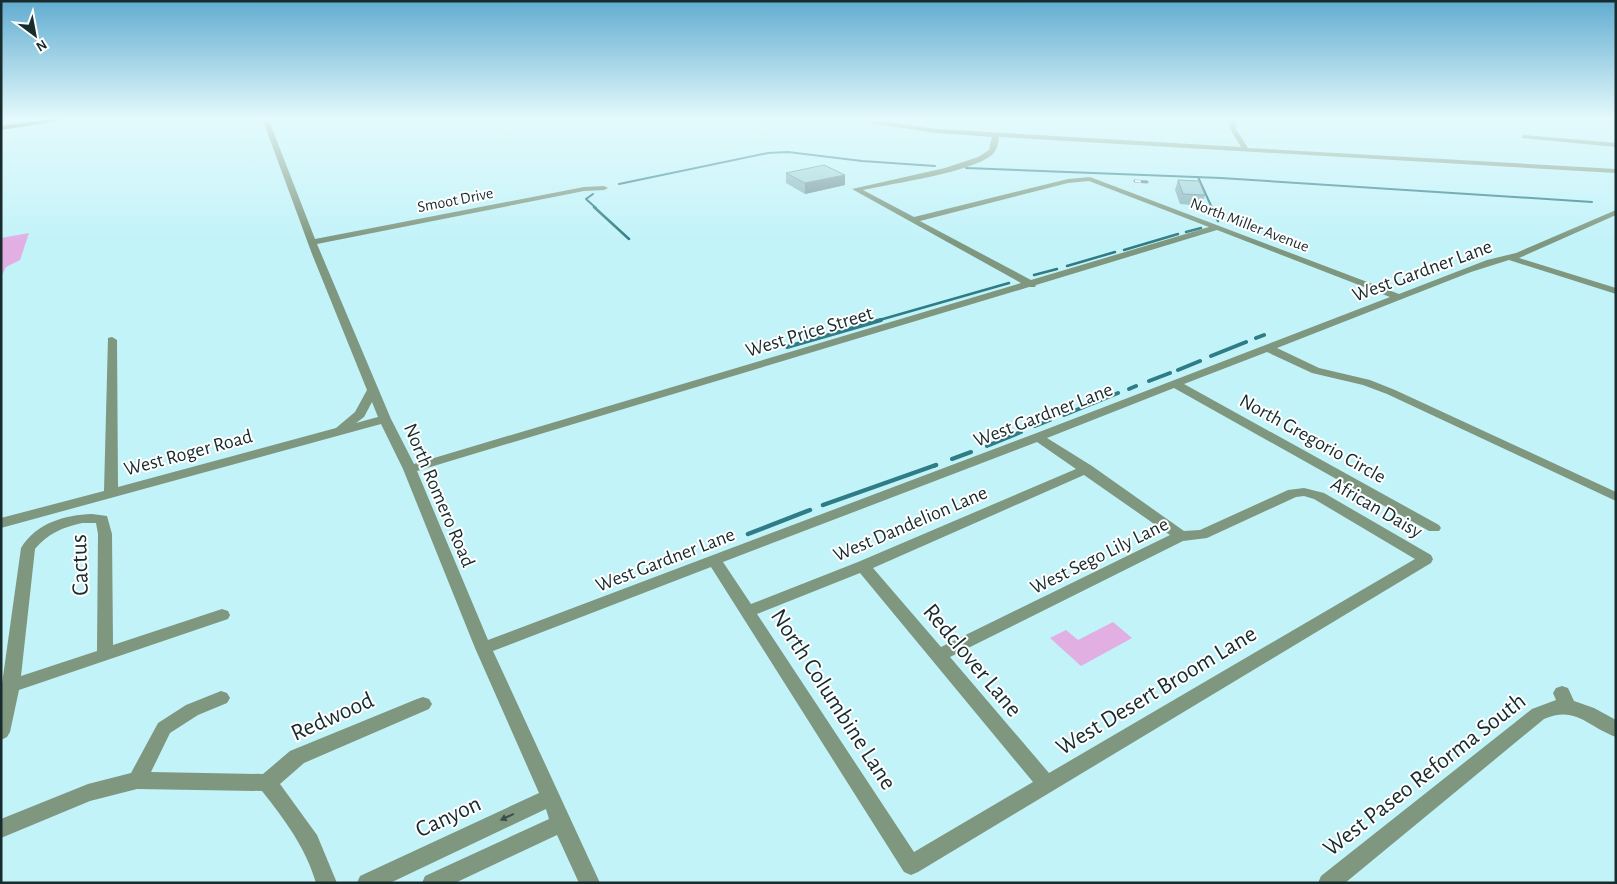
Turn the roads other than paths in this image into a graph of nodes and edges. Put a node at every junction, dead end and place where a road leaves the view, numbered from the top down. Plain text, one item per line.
1 (281, 159) edge
2 (978, 159) edge
3 (1409, 159) edge
4 (1616, 171) edge
5 (604, 188) dead end
6 (1616, 212) edge
7 (913, 220) junction
8 (1218, 227) junction
9 (313, 242) junction
10 (1528, 252) junction
11 (1511, 258) junction
12 (1545, 268) junction
13 (1032, 285) junction
14 (1616, 291) edge
15 (1399, 297) junction
16 (112, 340) dead end
17 (1268, 348) junction
18 (1173, 383) junction
19 (373, 390) junction
20 (385, 419) junction
21 (326, 435) junction
22 (1038, 437) junction
23 (410, 469) junction
24 (1087, 469) junction
25 (1307, 493) joint
26 (110, 494) junction
27 (1616, 496) edge
28 (1, 523) edge
29 (1434, 528) dead end
30 (1182, 536) junction
31 (1426, 558) joint
32 (714, 560) junction
33 (863, 566) junction
34 (748, 611) junction
35 (222, 614) dead end
36 (483, 648) junction
37 (105, 653) junction
38 (939, 655) junction
39 (11, 686) junction
40 (221, 698) dead end
41 (423, 704) dead end
42 (1616, 729) edge
43 (1, 732) edge
44 (137, 780) junction
45 (267, 783) junction
46 (1046, 784) junction
47 (551, 797) junction
48 (561, 823) junction
49 (1, 829) edge
50 (911, 865) joint
51 (327, 883) edge
52 (367, 883) edge
53 (432, 883) edge
54 (590, 883) edge
55 (1328, 883) edge

1 - 9 street, North Romero Road
2 - 7 street
3 - 4 street
5 - 9 street, Smoot Drive
6 - 10 street, West Gardner Lane
7 - 8 street, North Miller Avenue
7 - 13 street
8 - 13 street, West Price Street
8 - 15 street, North Miller Avenue
9 - 19 street, North Romero Road
10 - 11 street, West Gardner Lane
10 - 12 street
11 - 12 street
11 - 15 street, West Gardner Lane
12 - 14 street
13 - 23 street, West Price Street
15 - 17 street, West Gardner Lane
16 - 26 street
17 - 18 street, West Gardner Lane
17 - 27 street
18 - 22 street, West Gardner Lane
18 - 29 street, North Gregorio Circle
19 - 20 street, North Romero Road
19 - 21 street
20 - 21 street, West Roger Road
20 - 23 street, North Romero Road
21 - 26 street, West Roger Road
22 - 24 street
22 - 32 street, West Gardner Lane
23 - 36 street, North Romero Road
24 - 30 street
24 - 33 street, West Dandelion Lane
25 - 30 street, West Sego Lily Lane
25 - 31 street, African Daisy
26 - 28 street, West Roger Road
30 - 38 street, West Sego Lily Lane
31 - 46 street, West Desert Broom Lane
32 - 34 street, North Columbine Lane
32 - 36 street, West Gardner Lane
33 - 34 street, West Dandelion Lane
33 - 38 street, Redclover Lane
34 - 50 street, North Columbine Lane
35 - 37 street
36 - 47 street, North Romero Road
37 - 39 street
37 - 39 street, Cactus
38 - 46 street, Redclover Lane
39 - 43 street, Cactus
40 - 44 street
41 - 45 street, Redwood
42 - 55 street, West Paseo Reforma South
44 - 45 street
44 - 49 street
45 - 51 street
46 - 50 street, West Desert Broom Lane
47 - 48 street, North Romero Road
47 -> 52 street, Canyon
48 - 53 street
48 - 54 street, North Romero Road

